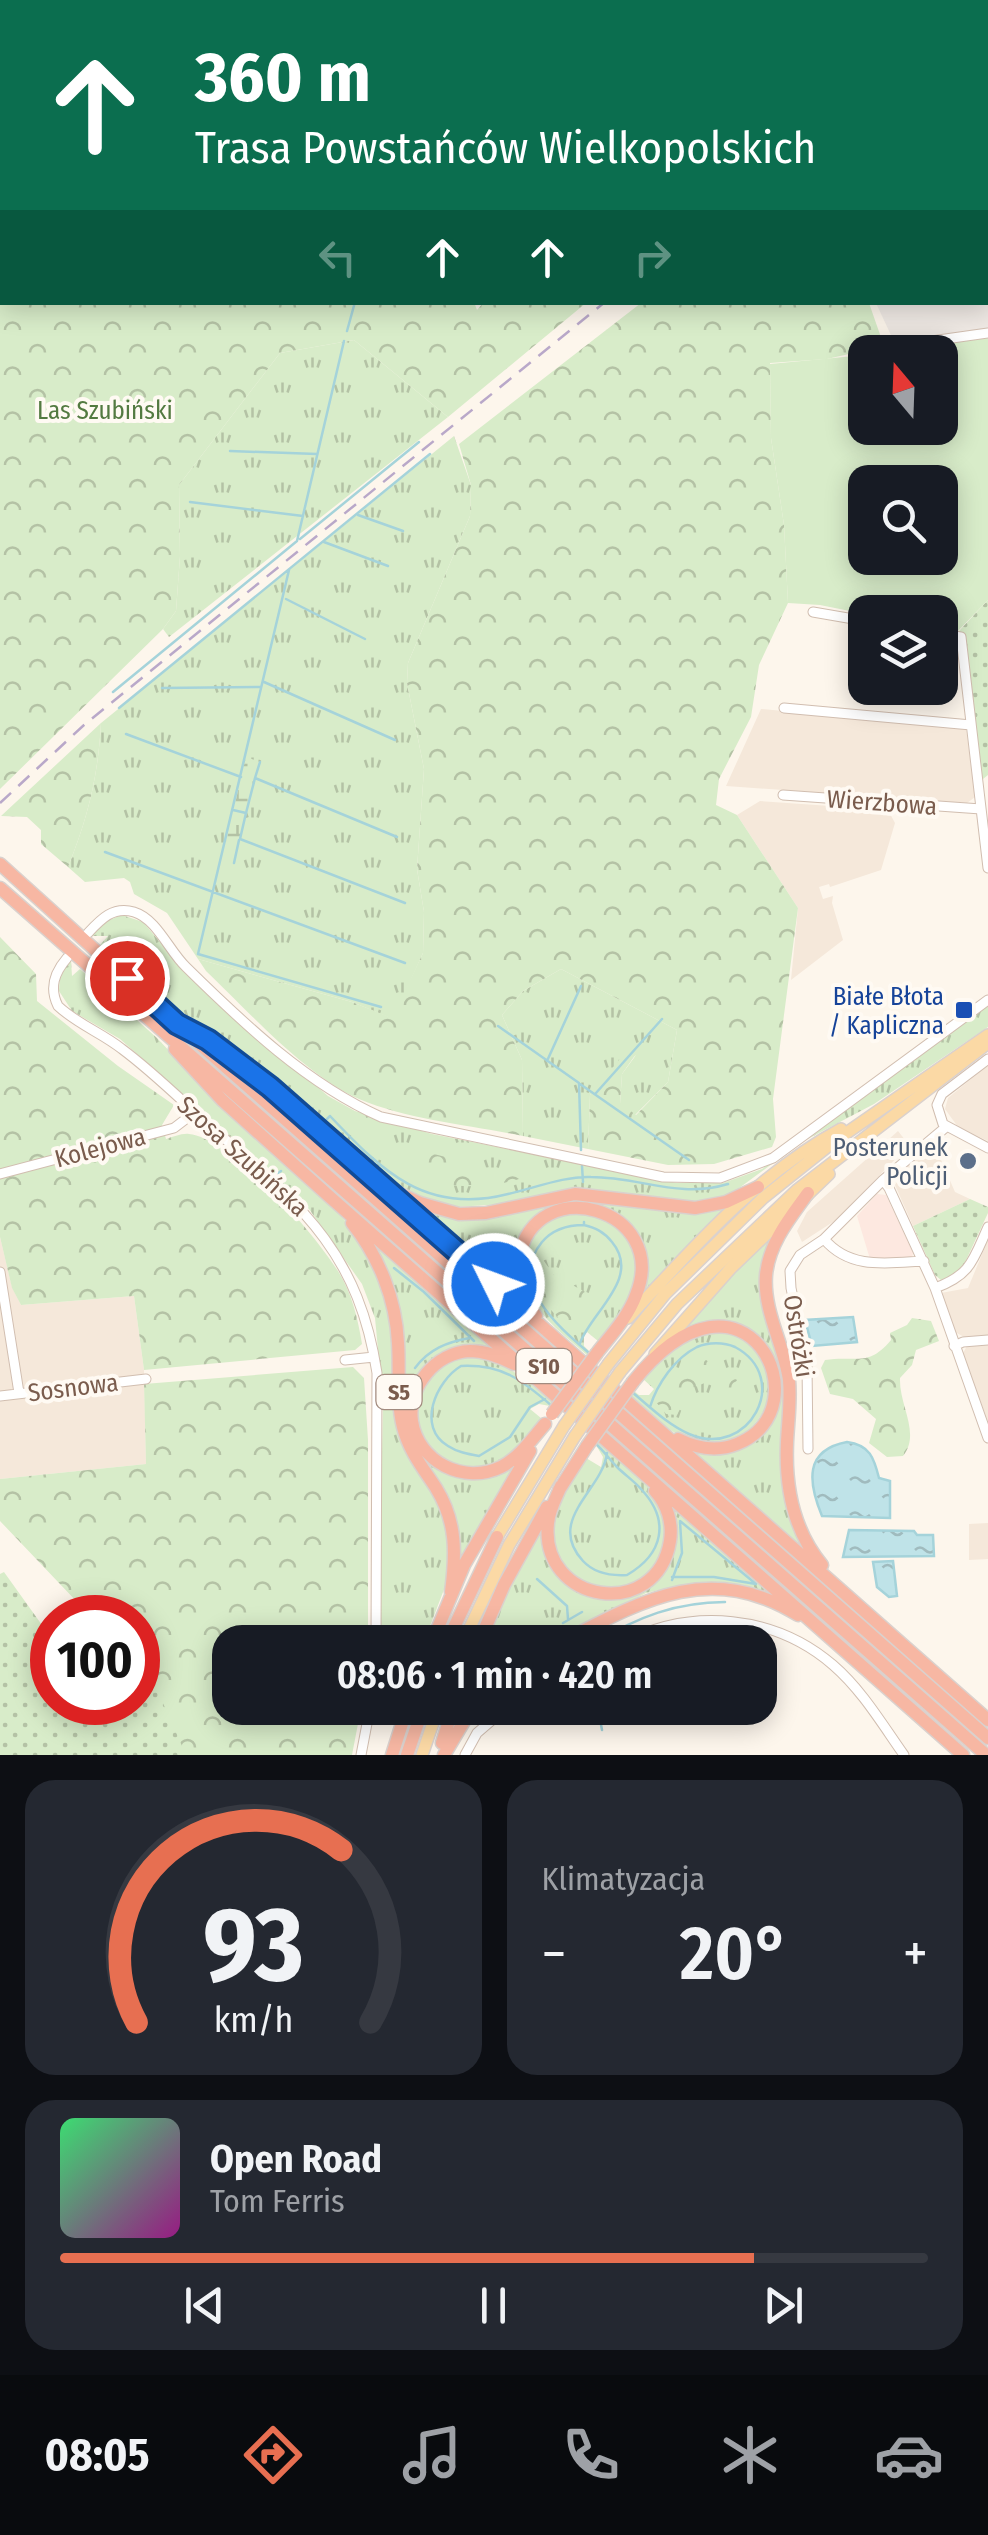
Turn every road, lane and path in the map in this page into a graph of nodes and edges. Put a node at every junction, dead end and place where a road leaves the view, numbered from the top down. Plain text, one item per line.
1 (988, 333) edge
2 (958, 337) edge
3 (813, 612) dead end
4 (848, 618) edge
5 (958, 637) edge
6 (784, 708) dead end
7 (971, 725) junction
8 (783, 795) dead end
9 (981, 809) junction
10 (0, 864) edge
11 (988, 868) edge
12 (0, 888) edge
13 (88, 933) dead end
14 (67, 958) dead end
15 (988, 1000) edge
16 (132, 1003) junction
17 (177, 1024) junction
18 (988, 1035) edge
19 (988, 1042) edge
20 (988, 1058) edge
21 (882, 1108) junction
22 (195, 1112) junction
23 (946, 1126) junction
24 (876, 1129) junction
25 (988, 1148) edge
26 (0, 1174) edge
27 (376, 1179) junction
28 (883, 1180) junction
29 (758, 1187) junction
30 (808, 1194) junction
31 (331, 1198) junction
32 (988, 1227) edge
33 (824, 1239) junction
34 (924, 1262) junction
35 (0, 1272) edge
36 (935, 1288) junction
37 (611, 1335) junction
38 (554, 1337) junction
39 (988, 1340) edge
40 (954, 1346) junction
41 (374, 1357) junction
42 (344, 1360) dead end
43 (648, 1363) junction
44 (146, 1378) dead end
45 (540, 1380) junction
46 (18, 1393) junction
47 (0, 1396) edge
48 (548, 1419) junction
49 (654, 1425) junction
50 (988, 1438) edge
51 (808, 1449) dead end
52 (631, 1462) junction
53 (561, 1486) junction
54 (497, 1536) joint
55 (452, 1592) junction
56 (846, 1594) junction
57 (376, 1625) edge
58 (439, 1625) edge
59 (455, 1625) edge
60 (472, 1625) edge
61 (487, 1625) edge
62 (596, 1625) edge
63 (668, 1625) edge
64 (752, 1625) edge
65 (777, 1632) edge
66 (830, 1636) junction
67 (988, 1720) edge
68 (367, 1725) edge
69 (402, 1725) edge
70 (417, 1725) edge
71 (432, 1725) edge
72 (449, 1725) edge
73 (461, 1725) edge
74 (487, 1725) edge
75 (988, 1738) edge
76 (947, 1740) junction
77 (466, 1754) edge
78 (361, 1755) edge
79 (392, 1755) edge
80 (407, 1755) edge
81 (422, 1755) edge
82 (442, 1755) edge
83 (904, 1755) edge
84 (950, 1755) edge
85 (963, 1755) edge
86 (986, 1755) edge

1 - 2 street
3 - 4 street
5 - 7 street
6 - 7 street
7 - 9 street
8 - 9 street, Wierzbowa
9 - 11 street
10 - 17 highway
12 - 16 highway, S5
13 - 15 street
14 - 22 street, Szosa Szubińska
16 - 31 highway, S5
16 - 86 highway, S10
17 - 27 highway
17 - 75 highway, S10
18 - 21 main road
19 - 24 main road
20 - 23 street
21 - 29 main road
21 - 54 main road, bridge
22 - 26 street, Kolejowa
22 - 41 street, Szosa Szubińska
23 - 25 street
23 - 28 street, Ostróżki
24 - 30 main road
24 - 60 main road, bridge
27 - 29 highway
27 - 38 highway
28 - 33 street, Ostróżki
28 - 34 street
29 - 37 main road
30 - 43 main road
30 - 56 highway
31 - 45 highway
31 - 55 highway, S5
32 - 36 street
33 - 34 street
33 - 51 street, Ostróżki
34 - 36 street
35 - 46 street
36 - 40 street
37 - 38 highway
37 - 48 highway, bridge
38 - 49 highway
39 - 40 street
40 - 50 street
41 - 42 street
41 - 57 street, Szosa Szubińska
43 - 49 highway
43 - 53 highway, bridge
44 - 46 street, Sosnowa
45 - 48 highway
45 - 52 highway
46 - 47 street, Sosnowa
48 - 55 highway
49 - 56 highway
52 - 53 highway
52 - 66 highway
53 - 61 highway
54 - 59 highway
55 - 58 highway, S5
56 - 67 highway
62 - 66 highway
63 - 64 street
65 - 83 street
66 - 76 highway
68 - 78 street
69 - 79 highway
70 - 80 highway
71 - 81 main road
72 - 82 highway
73 - 82 highway
74 - 77 street
76 - 84 highway
76 - 85 highway

